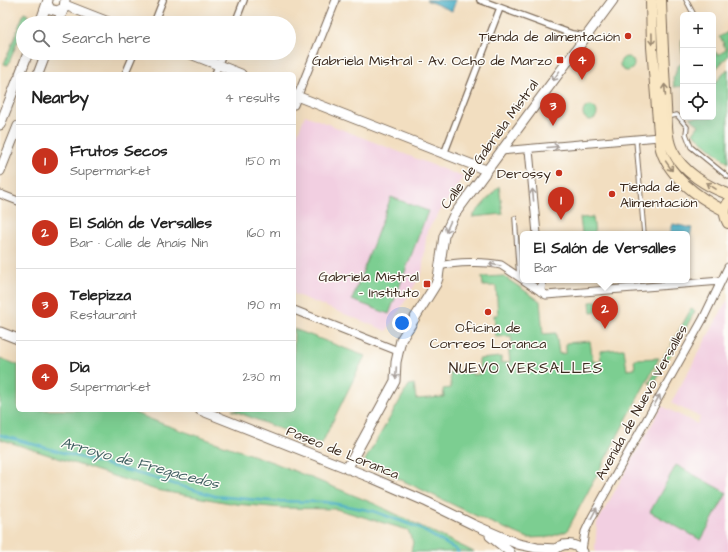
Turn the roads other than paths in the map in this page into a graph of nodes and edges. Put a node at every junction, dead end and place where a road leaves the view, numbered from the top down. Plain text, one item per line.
1 (163, 0) edge
2 (244, 0) edge
3 (336, 0) edge
4 (480, 0) edge
5 (613, 0) edge
6 (651, 0) edge
7 (661, 0) edge
8 (686, 0) edge
9 (48, 1) edge
10 (65, 3) edge
11 (500, 8) junction
12 (692, 12) edge
13 (43, 16) edge
14 (60, 16) edge
15 (96, 16) edge
16 (157, 16) edge
17 (238, 16) edge
18 (586, 36) junction
19 (25, 60) edge
20 (43, 60) edge
21 (131, 60) edge
22 (206, 60) edge
23 (220, 60) edge
24 (218, 65) junction
25 (21, 72) edge
26 (39, 72) edge
27 (126, 72) edge
28 (216, 72) edge
29 (236, 72) edge
30 (16, 84) edge
31 (296, 96) edge
32 (296, 98) edge
33 (667, 117) junction
34 (1, 122) edge
35 (16, 133) edge
36 (659, 138) junction
37 (636, 140) junction
38 (529, 150) junction
39 (500, 151) junction
40 (444, 154) junction
41 (486, 170) junction
42 (0, 171) edge
43 (728, 177) edge
44 (0, 194) edge
45 (728, 194) edge
46 (16, 200) edge
47 (726, 207) edge
48 (515, 218) dead end
49 (728, 223) edge
50 (537, 231) edge
51 (644, 231) edge
52 (439, 266) junction
53 (728, 268) edge
54 (519, 278) joint
55 (721, 281) junction
56 (690, 282) edge
57 (527, 283) edge
58 (542, 283) edge
59 (649, 283) edge
60 (541, 292) junction
61 (296, 311) edge
62 (0, 332) edge
63 (16, 338) edge
64 (398, 351) junction
65 (205, 412) edge
66 (346, 469) junction
67 (474, 525) junction
68 (555, 551) edge
69 (582, 551) edge
70 (510, 552) edge

1 - 16 street
2 - 17 street
3 - 31 street
4 - 11 street
5 - 18 street, Calle de Gabriela Mistral
6 -> 36 main road
33 -> 7 main road
8 - 12 lane
9 - 10 street
9 - 13 street
10 - 14 street
10 - 15 street
11 - 18 street
11 - 40 street
18 -> 39 street, Calle de Gabriela Mistral
19 - 25 street
20 - 26 street
21 - 27 street
22 - 24 street
23 - 24 street
24 - 28 street
24 - 29 street
30 - 34 street
32 - 40 street
33 - 43 lane
45 -> 33 main road
35 - 42 street
36 - 37 street
36 -> 47 main road
38 -> 37 street
37 - 51 lane
38 - 39 street
50 -> 38 street
39 - 41 street, Calle de Gabriela Mistral
40 - 41 street
41 -> 52 street, Calle de Gabriela Mistral
44 - 46 street
47 - 49 main road
48 - 54 lane
54 -> 52 street
52 - 64 street, Calle de Gabriela Mistral
53 - 55 street, Avenida de Nuevo Versalles
55 - 56 street
69 -> 55 street, Avenida de Nuevo Versalles
57 - 60 street
58 - 60 street
59 - 60 street
61 - 64 street
62 - 63 street
64 -> 66 street, Calle de Gabriela Mistral
65 - 66 street, Paseo de Loranca
66 - 67 street, Paseo de Loranca
67 - 68 street, Paseo de Loranca
67 - 70 street, Paseo de Loranca
68 - 69 street, Paseo de Loranca

